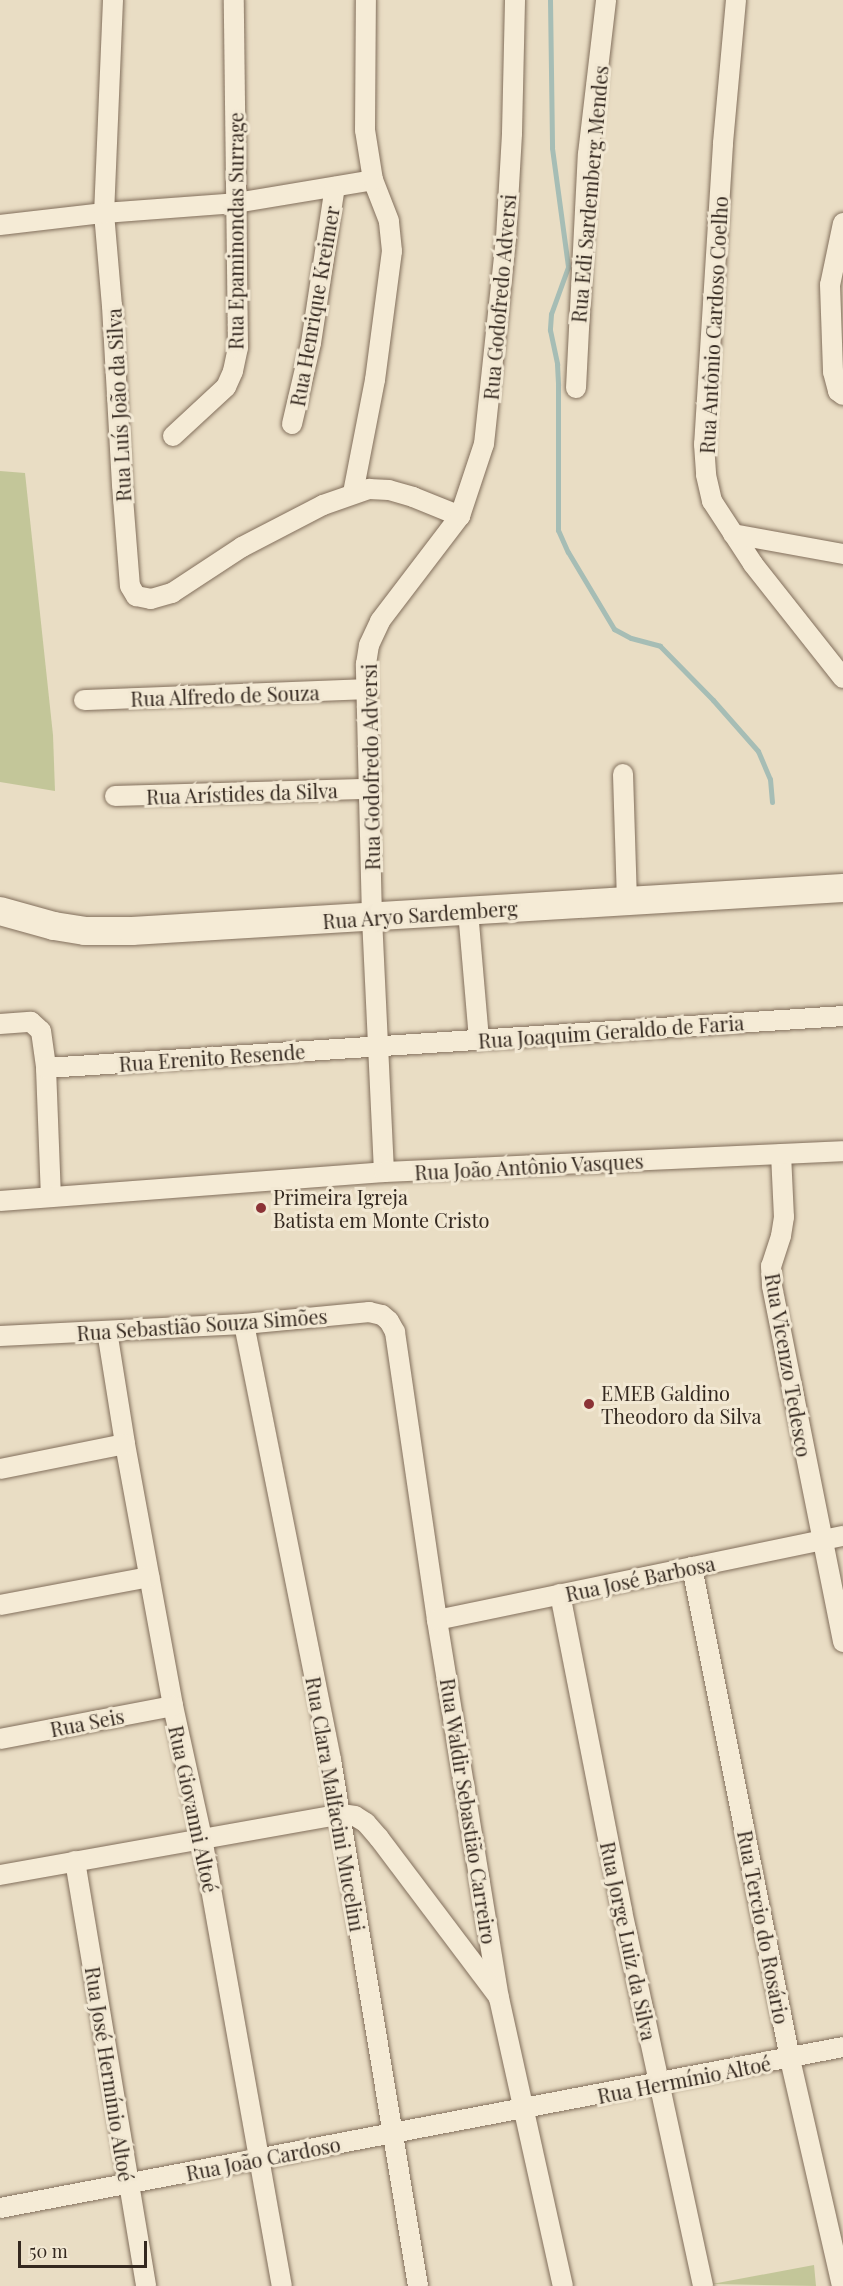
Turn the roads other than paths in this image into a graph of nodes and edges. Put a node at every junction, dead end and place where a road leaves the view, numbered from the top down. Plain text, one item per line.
1 (113, 0) edge
2 (234, 0) edge
3 (366, 0) edge
4 (515, 0) edge
5 (606, 0) edge
6 (736, 0) edge
7 (373, 180) junction
8 (335, 188) junction
9 (236, 203) junction
10 (104, 213) junction
11 (843, 223) edge
12 (0, 225) edge
13 (837, 286) edge
14 (576, 388) dead end
15 (843, 395) edge
16 (292, 424) dead end
17 (173, 436) dead end
18 (352, 493) junction
19 (460, 516) junction
20 (733, 534) junction
21 (843, 554) edge
22 (843, 678) edge
23 (366, 689) junction
24 (84, 700) dead end
25 (623, 774) dead end
26 (370, 789) junction
27 (115, 796) dead end
28 (843, 888) edge
29 (627, 899) junction
30 (0, 911) edge
31 (468, 911) junction
32 (372, 918) junction
33 (843, 1016) edge
34 (0, 1024) edge
35 (479, 1040) junction
36 (379, 1046) junction
37 (46, 1068) junction
38 (843, 1151) edge
39 (781, 1154) junction
40 (384, 1172) junction
41 (51, 1197) junction
42 (0, 1201) edge
43 (244, 1324) junction
44 (106, 1331) junction
45 (395, 1332) joint
46 (0, 1336) edge
47 (125, 1444) junction
48 (0, 1469) edge
49 (843, 1536) edge
50 (821, 1540) junction
51 (692, 1567) junction
52 (149, 1577) junction
53 (560, 1594) junction
54 (0, 1605) edge
55 (437, 1620) junction
56 (843, 1642) edge
57 (173, 1706) junction
58 (0, 1738) edge
59 (340, 1814) junction
60 (202, 1838) junction
61 (75, 1861) junction
62 (0, 1875) edge
63 (499, 1998) junction
64 (843, 2047) edge
65 (790, 2059) junction
66 (659, 2084) junction
67 (525, 2108) junction
68 (391, 2133) junction
69 (259, 2159) junction
70 (128, 2182) junction
71 (0, 2208) edge
72 (146, 2286) edge
73 (282, 2286) edge
74 (418, 2286) edge
75 (563, 2286) edge
76 (703, 2286) edge
77 (842, 2286) edge

1 - 10 street, Rua Luís João da Silva
2 - 9 street, Rua Epaminondas Surrage
3 - 7 street
4 - 19 street, Rua Godofredo Adversi
5 - 14 street, Rua Edi Sardemberg Mendes
6 - 20 street, Rua Antônio Cardoso Coelho
7 - 8 street
7 - 18 street
8 - 9 street
8 - 16 street, Rua Henrique Kreimer
9 - 10 street
9 - 17 street, Rua Epaminondas Surrage
10 - 12 street
10 - 18 street, Rua Luís João da Silva
11 - 13 street
13 - 15 street
18 - 19 street
19 - 23 street, Rua Godofredo Adversi
20 - 21 street
20 - 22 street, Rua Antônio Cardoso Coelho
23 - 24 street, Rua Alfredo de Souza
23 - 26 street, Rua Godofredo Adversi
25 - 29 street
26 - 27 street, Rua Arístides da Silva
26 - 32 street, Rua Godofredo Adversi
28 - 29 street, Rua Aryo Sardemberg
29 - 31 street, Rua Aryo Sardemberg
30 - 32 street, Rua Aryo Sardemberg
31 - 32 street, Rua Aryo Sardemberg
31 - 35 street
32 - 36 street, Rua Godofredo Adversi
33 - 35 street, Rua Joaquim Geraldo de Faria
34 - 37 street
35 - 36 street, Rua Joaquim Geraldo de Faria
36 - 37 street, Rua Erenito Resende
36 - 40 street, Rua Godofredo Adversi
37 - 41 street
38 - 39 street, Rua João Antônio Vasques
39 - 40 street, Rua João Antônio Vasques
39 - 50 street, Rua Vicenzo Tedesco
40 - 41 street, Rua João Antônio Vasques
41 - 42 street, Rua João Antônio Vasques
43 - 44 street, Rua Sebastião Souza Simões
43 - 45 street, Rua Sebastião Souza Simões
43 - 59 street, Rua Clara Malfacini Mucelini
44 - 46 street, Rua Sebastião Souza Simões
44 - 47 street, Rua Giovanni Altoé
45 - 55 street, Rua Waldir Sebastião Carreiro
47 - 48 street
47 - 52 street, Rua Giovanni Altoé
49 - 50 street, Rua José Barbosa
50 - 51 street, Rua José Barbosa
50 - 56 street, Rua Vicenzo Tedesco
51 - 53 street, Rua José Barbosa
51 - 65 street, Rua Tercio do Rosário
52 - 54 street
52 - 57 street, Rua Giovanni Altoé
53 - 55 street, Rua José Barbosa
53 - 66 street, Rua Jorge Luiz da Silva
55 - 63 street, Rua Waldir Sebastião Carreiro
57 - 58 street, Rua Seis
57 - 60 street, Rua Giovanni Altoé
59 - 60 street
59 - 63 street
59 - 68 street, Rua Clara Malfacini Mucelini
60 - 61 street
60 - 69 street, Rua Giovanni Altoé
61 - 62 street
61 - 70 street, Rua José Hermínio Altoé
63 - 67 street, Rua Waldir Sebastião Carreiro
64 - 65 street, Rua Hermínio Altoé
65 - 66 street, Rua Hermínio Altoé
65 - 77 street, Rua Tercio do Rosário
66 - 67 street, Rua Hermínio Altoé
66 - 76 street, Rua Jorge Luiz da Silva
67 - 68 street, Rua João Cardoso
67 - 75 street, Rua Waldir Sebastião Carreiro
68 - 69 street, Rua João Cardoso
68 - 74 street, Rua Clara Malfacini Mucelini
69 - 70 street, Rua João Cardoso
69 - 73 street, Rua Giovanni Altoé
70 - 71 street, Rua João Cardoso
70 - 72 street, Rua José Hermínio Altoé

